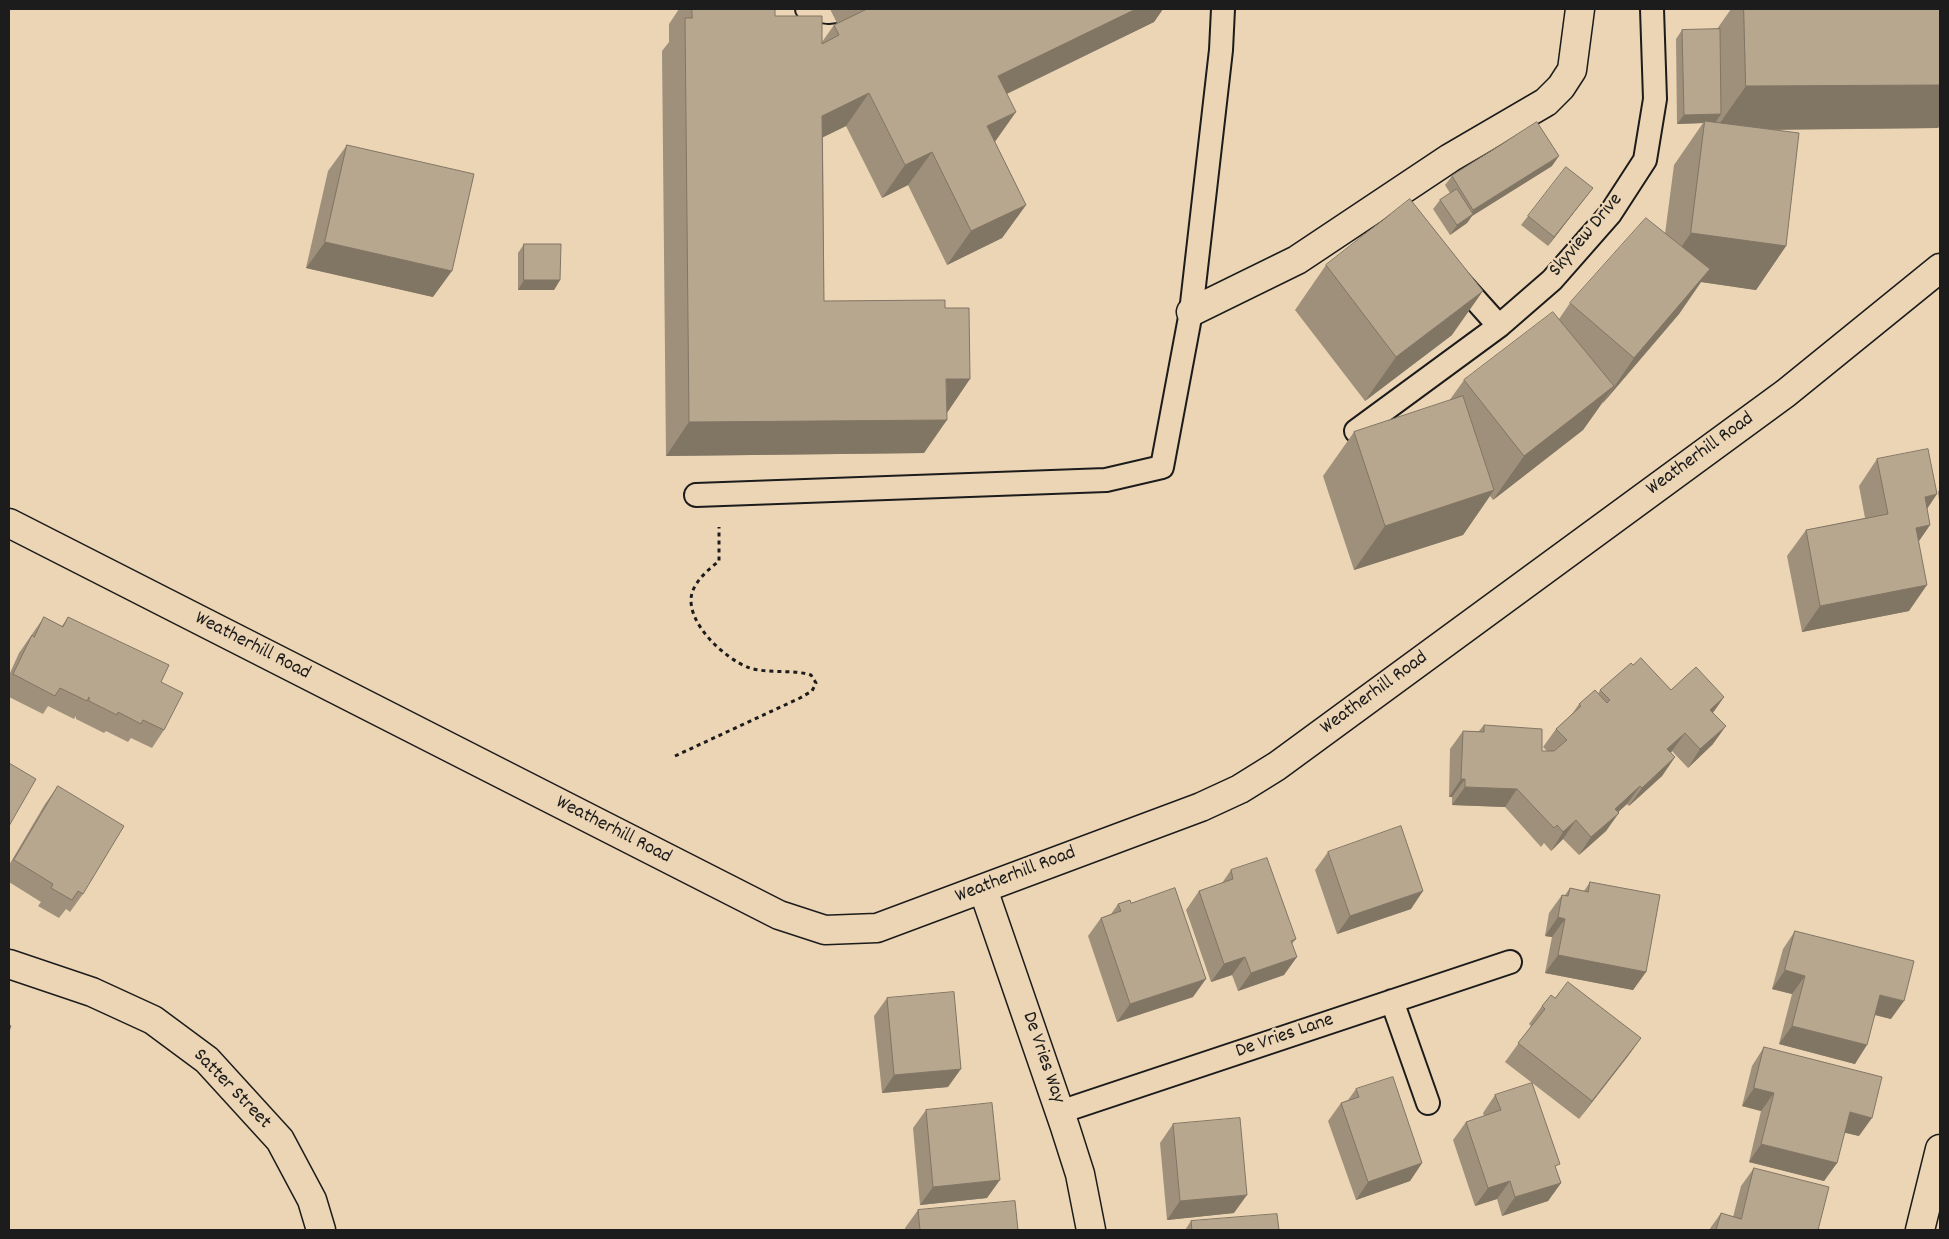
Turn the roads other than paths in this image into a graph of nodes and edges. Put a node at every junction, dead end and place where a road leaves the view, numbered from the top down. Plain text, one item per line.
1 (807, 9) edge
2 (852, 9) edge
3 (1223, 9) edge
4 (1580, 9) edge
5 (1652, 9) edge
6 (1441, 259) edge
7 (1940, 268) edge
8 (1191, 312) junction
9 (1499, 326) junction
10 (1356, 431) edge
11 (696, 496) dead end
12 (11, 528) edge
13 (983, 889) junction
14 (1510, 962) dead end
15 (9, 964) edge
16 (1392, 1001) junction
17 (1428, 1103) dead end
18 (1060, 1112) junction
19 (1940, 1149) edge
20 (1927, 1226) edge
21 (321, 1230) edge
22 (1091, 1230) edge

1 - 2 lane
3 - 8 lane
4 - 8 street
5 - 9 lane, Skyview Drive
6 - 9 lane
7 - 13 street, Weatherhill Road
8 - 11 lane
9 - 10 lane, Skyview Drive
12 - 13 street, Weatherhill Road
13 - 18 street, De Vries Way
14 - 16 lane, De Vries Lane
15 - 21 street, Satter Street
16 - 17 lane
16 - 18 lane, De Vries Lane
18 - 22 street, De Vries Way
19 - 20 street

